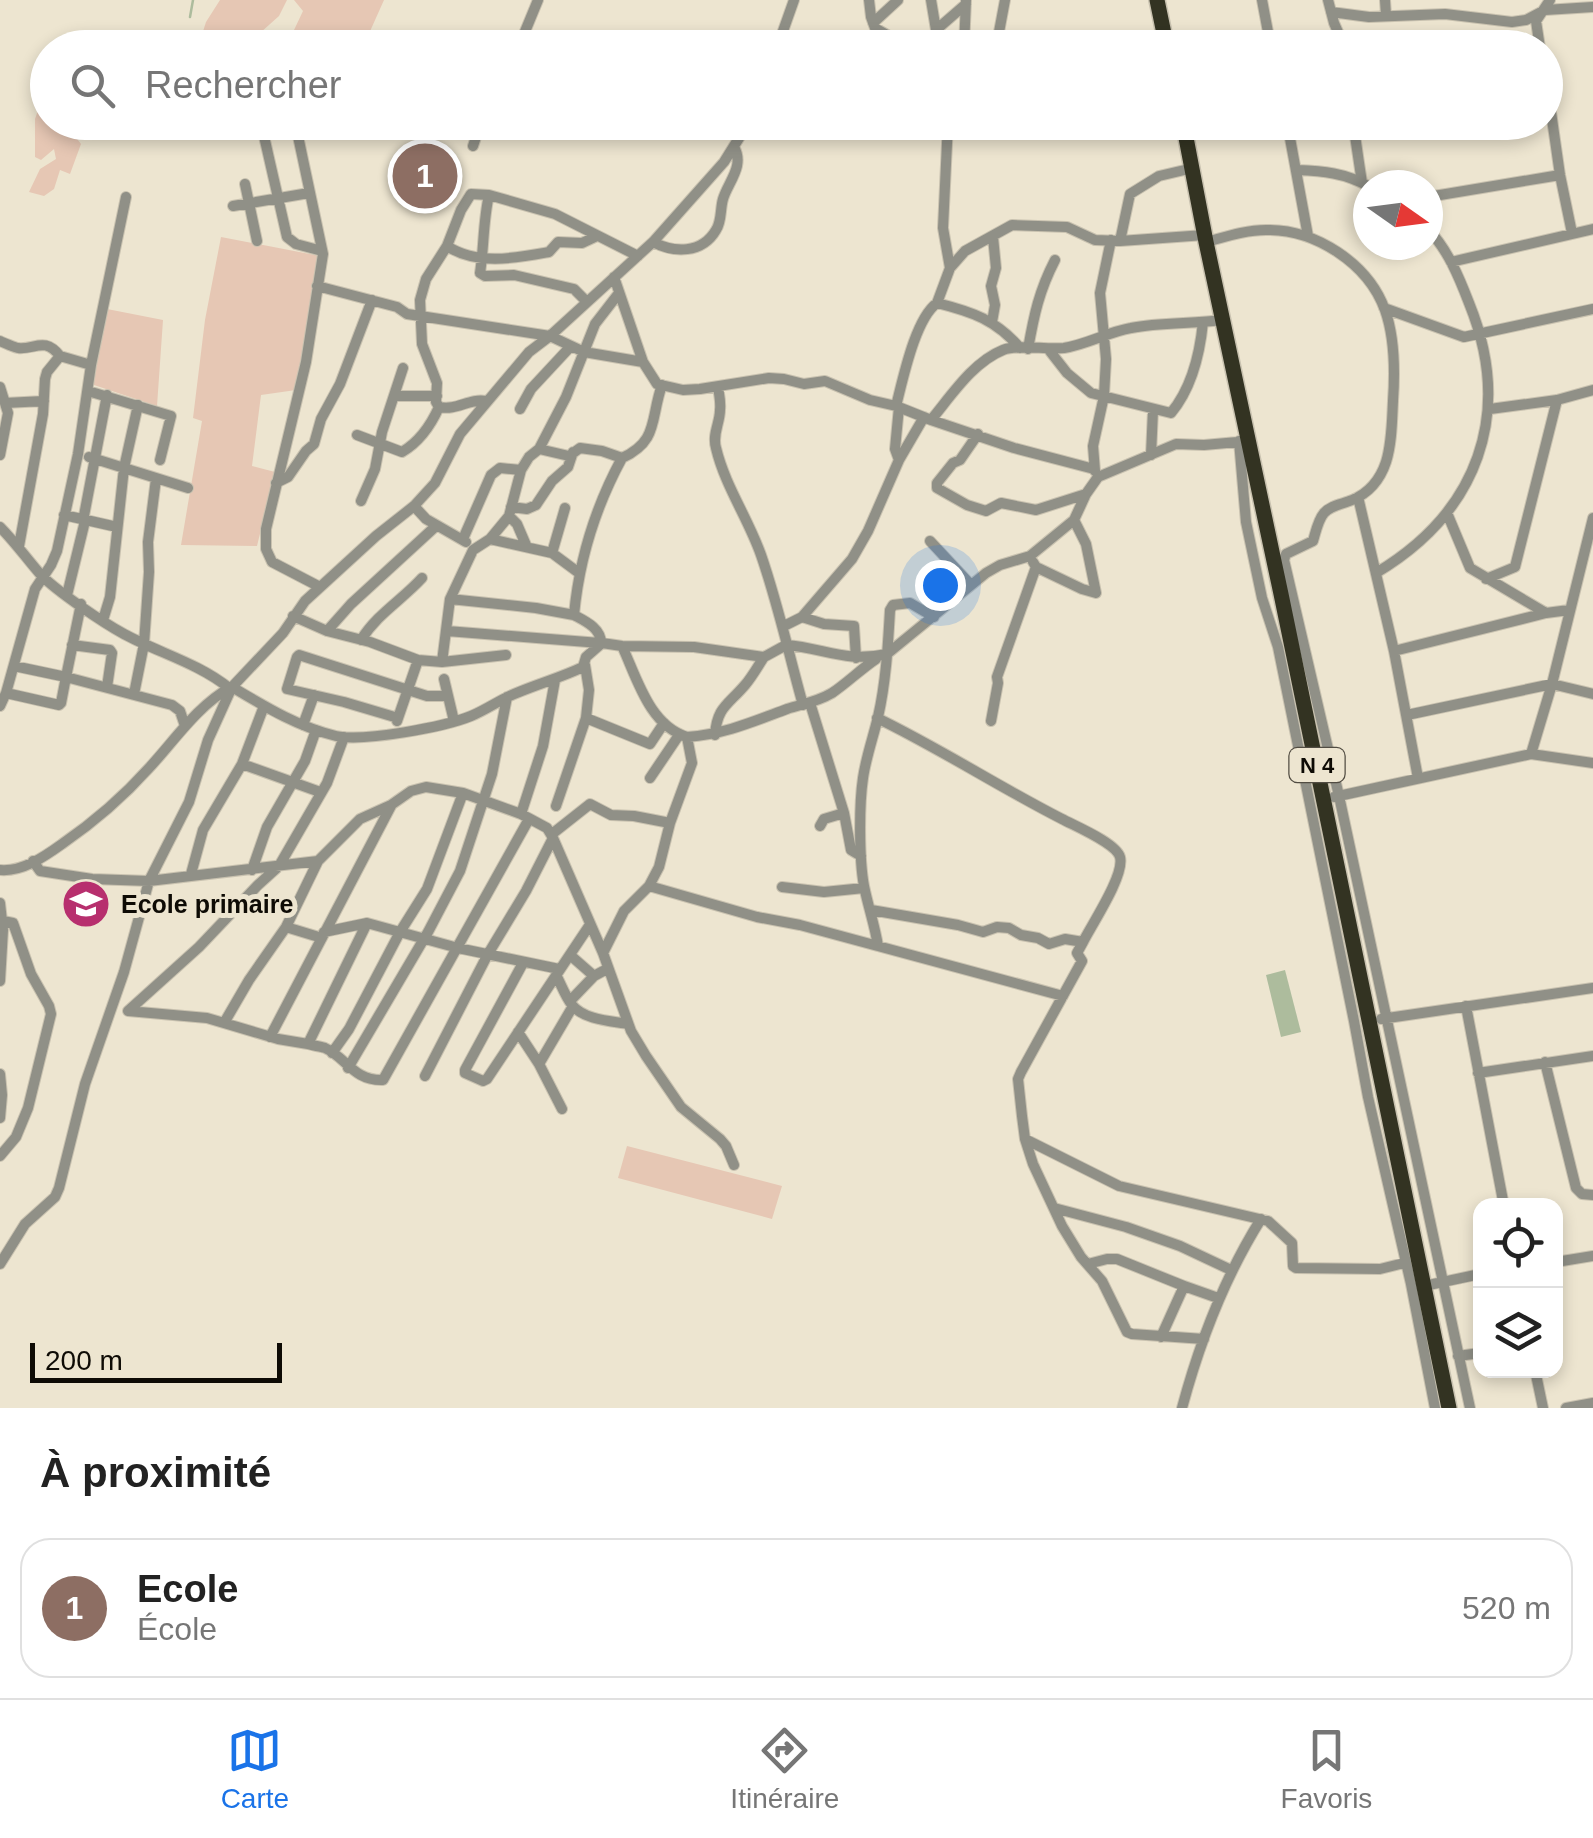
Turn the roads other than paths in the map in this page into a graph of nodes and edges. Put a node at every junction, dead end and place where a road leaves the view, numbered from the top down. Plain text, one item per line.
1 (538, 0) edge
2 (794, 0) edge
3 (870, 0) edge
4 (898, 0) edge
5 (930, 0) edge
6 (1004, 0) edge
7 (1158, 0) edge
8 (1262, 0) edge
9 (1384, 0) edge
10 (966, 2) edge
11 (1548, 5) edge
12 (1329, 6) edge
13 (1593, 7) edge
14 (1386, 16) junction
15 (872, 23) junction
16 (526, 30) edge
17 (783, 30) edge
18 (878, 30) edge
19 (936, 30) joint
20 (965, 30) edge
21 (999, 30) edge
22 (1164, 30) edge
23 (1268, 30) edge
24 (1338, 30) edge
25 (1537, 30) edge
26 (265, 140) edge
27 (299, 140) edge
28 (474, 140) edge
29 (738, 140) edge
30 (947, 140) edge
31 (1187, 140) edge
32 (1292, 140) edge
33 (1356, 140) edge
34 (1555, 140) edge
35 (472, 146) dead end
36 (734, 147) junction
37 (1192, 168) junction
38 (1298, 170) junction
39 (1362, 170) edge
40 (1560, 175) junction
41 (1353, 178) edge
42 (245, 184) dead end
43 (309, 193) junction
44 (1443, 194) edge
45 (489, 195) junction
46 (126, 197) dead end
47 (278, 200) junction
48 (249, 203) junction
49 (233, 206) dead end
50 (1593, 229) edge
51 (1572, 233) junction
52 (597, 236) junction
53 (1308, 236) junction
54 (994, 237) junction
55 (1205, 238) junction
56 (258, 240) dead end
57 (1116, 240) junction
58 (653, 242) junction
59 (447, 246) junction
60 (1443, 250) edge
61 (322, 251) junction
62 (638, 256) junction
63 (484, 259) junction
64 (1055, 260) dead end
65 (1452, 262) junction
66 (950, 268) junction
67 (614, 276) junction
68 (318, 286) junction
69 (619, 293) junction
70 (372, 300) junction
71 (587, 302) junction
72 (938, 303) junction
73 (1384, 308) junction
74 (1593, 309) edge
75 (422, 316) junction
76 (1224, 320) junction
77 (992, 322) junction
78 (1203, 322) junction
79 (1482, 334) junction
80 (550, 336) junction
81 (1104, 337) junction
82 (0, 341) edge
83 (571, 346) junction
84 (1024, 349) junction
85 (1049, 350) junction
86 (584, 352) junction
87 (60, 356) junction
88 (643, 362) junction
89 (90, 364) junction
90 (403, 368) dead end
91 (662, 385) junction
92 (718, 386) junction
93 (0, 387) edge
94 (1593, 390) edge
95 (88, 391) junction
96 (106, 395) junction
97 (395, 396) junction
98 (1104, 396) junction
99 (1556, 400) junction
100 (486, 401) junction
101 (44, 402) junction
102 (438, 402) junction
103 (5, 403) junction
104 (138, 405) junction
105 (897, 406) junction
106 (1490, 409) junction
107 (520, 410) dead end
108 (1153, 410) junction
109 (928, 419) junction
110 (978, 434) junction
111 (357, 435) dead end
112 (1244, 441) junction
113 (379, 443) junction
114 (538, 450) junction
115 (573, 452) junction
116 (78, 454) junction
117 (0, 455) edge
118 (1151, 455) junction
119 (622, 458) junction
120 (94, 459) junction
121 (160, 460) dead end
122 (899, 460) junction
123 (124, 468) junction
124 (522, 470) junction
125 (1096, 473) junction
126 (156, 479) junction
127 (276, 483) junction
128 (188, 488) dead end
129 (1086, 494) junction
130 (1358, 497) junction
131 (360, 501) dead end
132 (414, 506) junction
133 (565, 508) dead end
134 (510, 512) junction
135 (1447, 513) junction
136 (64, 515) junction
137 (1593, 518) edge
138 (1074, 520) junction
139 (84, 521) junction
140 (436, 526) junction
141 (0, 527) edge
142 (116, 527) junction
143 (490, 539) junction
144 (463, 540) junction
145 (930, 541) dead end
146 (19, 546) junction
147 (526, 546) junction
148 (473, 550) junction
149 (552, 553) junction
150 (1033, 561) junction
151 (578, 573) junction
152 (1376, 573) junction
153 (42, 576) junction
154 (422, 578) dead end
155 (1486, 579) junction
156 (972, 585) junction
157 (320, 587) junction
158 (68, 595) junction
159 (450, 599) junction
160 (80, 604) junction
161 (1570, 610) junction
162 (1546, 613) junction
163 (574, 615) junction
164 (293, 616) junction
165 (802, 617) junction
166 (934, 617) junction
167 (103, 620) junction
168 (784, 626) junction
169 (328, 631) junction
170 (447, 631) junction
171 (361, 640) junction
172 (600, 643) junction
173 (144, 644) junction
174 (72, 645) junction
175 (786, 645) junction
176 (622, 646) junction
177 (1394, 651) junction
178 (884, 654) junction
179 (506, 655) dead end
180 (764, 657) junction
181 (856, 658) junction
182 (418, 660) junction
183 (442, 662) junction
184 (586, 665) junction
185 (14, 666) junction
186 (66, 677) junction
187 (444, 678) dead end
188 (555, 680) junction
189 (1552, 684) junction
190 (106, 687) junction
191 (231, 687) junction
192 (407, 690) junction
193 (6, 693) junction
194 (134, 694) junction
195 (1593, 694) edge
196 (314, 695) junction
197 (448, 696) junction
198 (506, 697) junction
199 (807, 704) junction
200 (0, 706) edge
201 (264, 706) junction
202 (1407, 715) junction
203 (398, 718) junction
204 (586, 718) junction
205 (878, 718) junction
206 (991, 721) dead end
207 (454, 722) junction
208 (664, 723) junction
209 (304, 724) junction
210 (186, 726) junction
211 (316, 730) junction
212 (396, 732) junction
213 (715, 735) junction
214 (683, 736) junction
215 (344, 737) junction
216 (1532, 754) junction
217 (1593, 762) edge
218 (242, 764) junction
219 (650, 778) dead end
220 (1418, 778) junction
221 (293, 782) junction
222 (320, 792) junction
223 (463, 793) junction
224 (1331, 797) junction
225 (484, 801) junction
226 (391, 805) junction
227 (556, 806) dead end
228 (844, 814) junction
229 (526, 816) junction
230 (670, 823) junction
231 (820, 826) dead end
232 (552, 836) junction
233 (860, 856) junction
234 (33, 861) junction
235 (318, 861) junction
236 (280, 866) junction
237 (0, 870) edge
238 (252, 870) junction
239 (191, 874) junction
240 (149, 881) junction
241 (649, 886) junction
242 (782, 887) dead end
243 (864, 888) junction
244 (0, 903) edge
245 (871, 910) junction
246 (3, 921) junction
247 (367, 923) junction
248 (589, 926) junction
249 (286, 927) junction
250 (400, 932) junction
251 (323, 935) junction
252 (424, 939) junction
253 (1083, 942) junction
254 (878, 946) junction
255 (458, 948) junction
256 (488, 954) junction
257 (603, 954) junction
258 (570, 955) junction
259 (523, 963) junction
260 (607, 969) junction
261 (558, 972) junction
262 (594, 976) junction
263 (0, 981) edge
264 (1593, 988) edge
265 (1063, 996) junction
266 (571, 1003) junction
267 (1466, 1006) junction
268 (128, 1011) junction
269 (110, 1015) junction
270 (1378, 1020) junction
271 (224, 1023) junction
272 (628, 1024) junction
273 (518, 1032) junction
274 (270, 1037) junction
275 (308, 1044) junction
276 (332, 1053) junction
277 (1593, 1056) edge
278 (1546, 1062) junction
279 (539, 1064) junction
280 (348, 1068) junction
281 (1478, 1073) junction
282 (0, 1074) edge
283 (425, 1076) dead end
284 (1, 1095) edge
285 (562, 1109) dead end
286 (0, 1118) edge
287 (1025, 1140) junction
288 (0, 1156) edge
289 (734, 1165) dead end
290 (1593, 1194) edge
291 (1502, 1198) edge
292 (1054, 1208) junction
293 (1262, 1219) junction
294 (1593, 1256) edge
295 (1563, 1261) edge
296 (1404, 1262) junction
297 (0, 1264) edge
298 (1088, 1264) junction
299 (1231, 1270) junction
300 (1473, 1275) edge
301 (1444, 1281) junction
302 (1184, 1286) junction
303 (1424, 1286) junction
304 (1218, 1298) junction
305 (1161, 1337) junction
306 (1204, 1339) junction
307 (1473, 1354) edge
308 (1458, 1356) junction
309 (1538, 1378) edge
310 (1593, 1403) edge
311 (1182, 1408) edge
312 (1435, 1408) edge
313 (1449, 1408) edge
314 (1470, 1408) edge
315 (1544, 1408) edge
316 (1566, 1408) edge

1 - 16 street
2 - 17 street
3 - 15 street
4 - 15 street
5 - 19 street
6 - 21 street
7 - 22 highway
8 - 23 street
9 - 14 street
10 - 19 street
10 - 20 street
11 - 13 street
11 - 14 street
11 - 25 street
12 - 14 street
12 - 24 street
15 - 18 street
26 - 47 street
27 - 43 street
28 - 35 street
29 - 36 street
30 - 66 street
31 - 37 highway, N 4
32 - 38 street
33 - 39 street
34 - 40 street
36 - 58 street
36 - 58 street
37 - 55 highway, N 4
37 - 57 street
38 - 41 street
38 - 53 street
40 - 44 street
40 - 51 street
42 - 48 street
43 - 47 street
43 - 61 street
45 - 52 street
45 - 59 street
45 - 63 street
46 - 89 street
47 - 48 street
47 - 61 street
48 - 49 street
48 - 56 street
50 - 51 street
51 - 65 street
52 - 62 street
52 - 63 street
53 - 55 street
53 - 73 street
54 - 57 street
54 - 66 street
54 - 77 street
55 - 57 street
55 - 76 highway, N 4
57 - 81 street
58 - 62 street
59 - 63 street
59 - 75 street
60 - 65 street
61 - 68 street
62 - 67 street
63 - 71 street
64 - 84 street
65 - 79 street
66 - 72 street
67 - 69 street
67 - 71 street
68 - 70 street
68 - 127 street
69 - 86 street
69 - 88 street
70 - 75 street
70 - 127 street
71 - 80 street
72 - 77 street
72 - 105 street
73 - 79 street
73 - 130 street
74 - 79 street
75 - 80 street
75 - 102 street
76 - 78 street
76 - 112 highway, N 4
77 - 84 street
78 - 81 street
78 - 108 street
79 - 106 street
80 - 83 street
80 - 100 street
81 - 85 street
81 - 98 street
82 - 87 street
83 - 86 street
83 - 107 street
84 - 85 street
84 - 109 street
85 - 98 street
86 - 88 street
86 - 114 street
87 - 89 street
87 - 101 street
88 - 91 street
89 - 95 street
90 - 97 street
91 - 92 street
91 - 119 street
92 - 105 street
92 - 168 street
93 - 103 street
94 - 99 street
95 - 96 street
95 - 116 street
96 - 104 street
96 - 120 street
97 - 102 street
97 - 113 street
98 - 108 street
98 - 125 street
99 - 106 street
99 - 155 street
100 - 102 street
100 - 132 street
101 - 103 street
101 - 146 street
102 - 113 street
103 - 117 street
104 - 121 street
104 - 123 street
105 - 109 street
105 - 122 street
106 - 135 street
108 - 118 street
109 - 110 street
109 - 122 street
110 - 125 street
110 - 129 street
111 - 113 street
112 - 118 street
112 - 224 highway, N 4
112 - 296 street
113 - 131 street
114 - 115 street
114 - 124 street
115 - 119 street
115 - 134 street
116 - 120 street
116 - 136 street
118 - 125 street
119 - 151 street
120 - 123 street
120 - 139 street
122 - 165 street
123 - 126 street
123 - 142 street
124 - 134 street
124 - 144 street
125 - 129 street
126 - 128 street
126 - 173 street
127 - 157 street
129 - 138 street
130 - 152 street
130 - 224 street
132 - 140 street
132 - 157 street
133 - 149 street
134 - 143 street
134 - 147 street
135 - 152 street
135 - 155 street
136 - 139 street
136 - 153 street
137 - 161 street
138 - 150 street
138 - 150 street
139 - 142 street
139 - 158 street
140 - 144 street
140 - 169 street
141 - 146 street
142 - 167 street
143 - 147 street
143 - 148 street
144 - 148 street
145 - 156 street
146 - 153 street
147 - 149 street
148 - 159 street
149 - 151 street
150 - 156 street
150 - 206 street
151 - 163 street
152 - 177 street
153 - 158 street
153 - 185 street
154 - 171 street
155 - 162 street
156 - 166 street
157 - 164 street
158 - 160 street
159 - 163 street
159 - 170 street
160 - 167 street
160 - 174 street
161 - 162 street
161 - 189 street
162 - 177 street
163 - 172 street
164 - 169 street
164 - 191 street
165 - 168 street
165 - 181 street
166 - 178 street
166 - 178 street
167 - 173 street
168 - 175 street
169 - 171 street
170 - 172 street
170 - 183 street
171 - 182 street
172 - 176 street
172 - 184 street
173 - 191 street
173 - 194 street
174 - 186 street
174 - 190 street
175 - 180 street
175 - 181 street
175 - 199 street
176 - 180 street
176 - 208 street
177 - 202 street
178 - 181 street
178 - 199 street
178 - 205 street
179 - 183 street
180 - 213 street
182 - 183 street
182 - 192 street
184 - 188 street
184 - 204 street
185 - 186 street
185 - 193 street
186 - 190 street
186 - 193 street
187 - 197 street
188 - 198 street
188 - 229 street
189 - 195 street
189 - 202 street
189 - 216 street
190 - 194 street
191 - 201 street
191 - 210 street
191 - 240 street
192 - 196 street
192 - 197 street
192 - 203 street
193 - 200 street
194 - 210 street
196 - 203 street
196 - 209 street
197 - 207 street
198 - 207 street
198 - 225 street
199 - 213 street
199 - 228 street
201 - 209 street
201 - 218 street
202 - 220 street
203 - 212 street
204 - 208 street
204 - 227 street
205 - 233 street
205 - 253 street
207 - 212 street
208 - 214 street
209 - 211 street
210 - 234 street
211 - 215 street
211 - 221 street
212 - 215 street
213 - 214 street
214 - 219 street
214 - 230 street
215 - 222 street
216 - 217 street
216 - 220 street
218 - 221 street
218 - 239 street
220 - 224 street
221 - 222 street
221 - 238 street
222 - 236 street
223 - 225 street
223 - 226 street
223 - 250 street
224 - 270 highway, N 4
225 - 229 street
225 - 252 street
226 - 235 street
226 - 251 street
228 - 231 street
228 - 233 street
229 - 232 street
229 - 255 street
230 - 232 street
230 - 241 street
232 - 248 street
232 - 256 street
233 - 243 street
234 - 237 street
234 - 240 street
235 - 236 street
235 - 249 street
236 - 238 street
236 - 268 street
238 - 239 street
239 - 240 street
240 - 269 street
241 - 254 street
241 - 257 street
242 - 243 street
243 - 245 street
244 - 246 street
245 - 253 street
245 - 254 street
246 - 263 street
246 - 288 street
247 - 250 street
247 - 251 street
247 - 275 street
248 - 257 street
248 - 258 street
249 - 251 street
249 - 271 street
250 - 252 street
250 - 276 street
251 - 274 street
252 - 255 street
252 - 280 street
253 - 265 street
254 - 265 street
255 - 256 street
255 - 280 street
256 - 259 street
256 - 283 street
257 - 260 street
258 - 261 street
258 - 262 street
259 - 261 street
259 - 273 street
260 - 262 street
260 - 272 street
261 - 266 street
261 - 273 street
262 - 266 street
264 - 267 street
265 - 287 street
266 - 272 street
266 - 279 street
267 - 270 street
267 - 281 street
268 - 269 street
268 - 271 street
269 - 297 street
270 - 301 street
270 - 303 highway, N 4
271 - 274 street
272 - 289 street
273 - 279 street
274 - 275 street
275 - 276 street
276 - 280 street
277 - 278 street
278 - 281 street
278 - 290 street
279 - 285 street
281 - 291 street
282 - 284 street
284 - 286 street
287 - 292 street
287 - 293 street
292 - 298 street
292 - 299 street
293 - 296 street
293 - 299 street
294 - 295 street
296 - 312 street
298 - 302 street
298 - 305 street
299 - 304 street
300 - 301 street
301 - 303 street
301 - 308 street
302 - 304 street
302 - 305 street
303 - 313 highway, N 4
304 - 306 street
305 - 306 street
306 - 311 street
307 - 308 street
308 - 314 street
309 - 315 street
310 - 316 street

